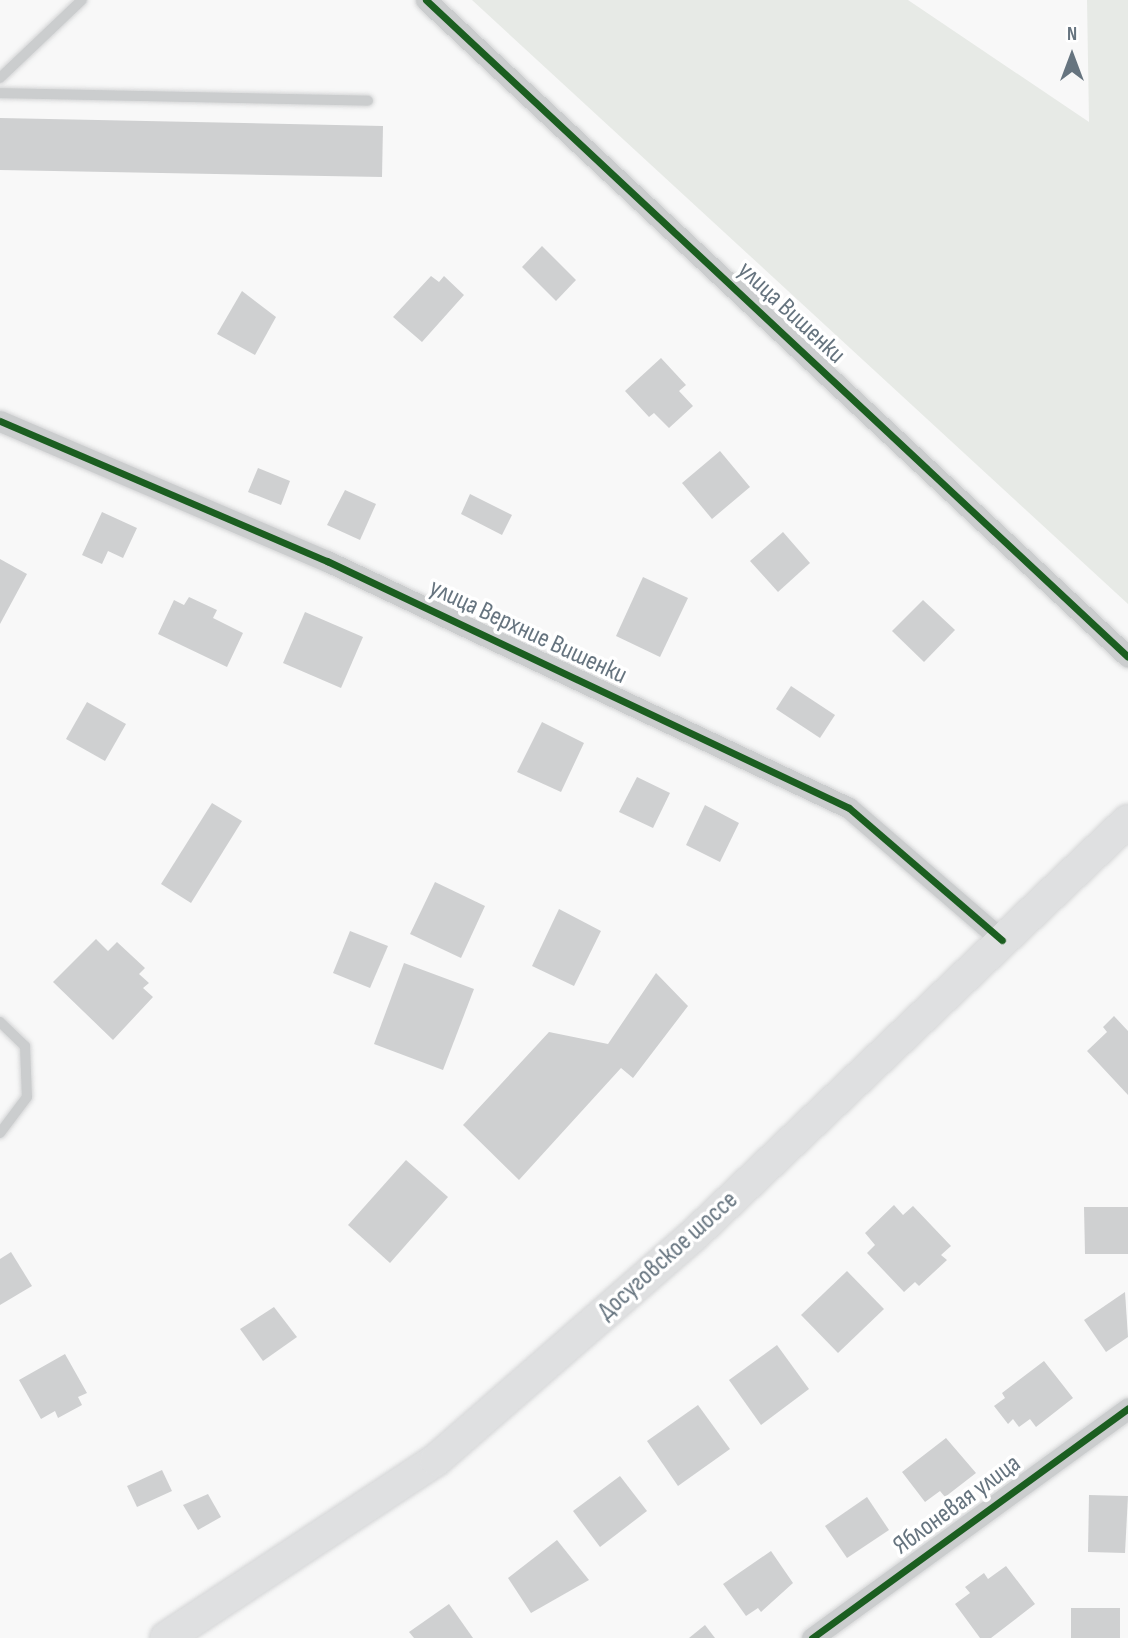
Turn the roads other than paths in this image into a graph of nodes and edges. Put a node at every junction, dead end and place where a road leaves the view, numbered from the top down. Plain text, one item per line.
1 (82, 0) edge
2 (426, 0) edge
3 (0, 78) edge
4 (0, 93) edge
5 (368, 101) dead end
6 (0, 421) edge
7 (1128, 657) edge
8 (1128, 821) edge
9 (1002, 940) junction
10 (0, 1022) edge
11 (0, 1133) edge
12 (1128, 1408) edge
13 (166, 1638) edge
14 (812, 1638) edge

1 - 3 lane
2 - 7 street, улица Вишенки
4 - 5 lane
6 - 9 street, улица Верхние Вишенки
8 - 9 main road, Досуговское шоссе
9 - 13 main road, Досуговское шоссе
10 - 11 lane
12 - 14 street, Яблоневая улица

